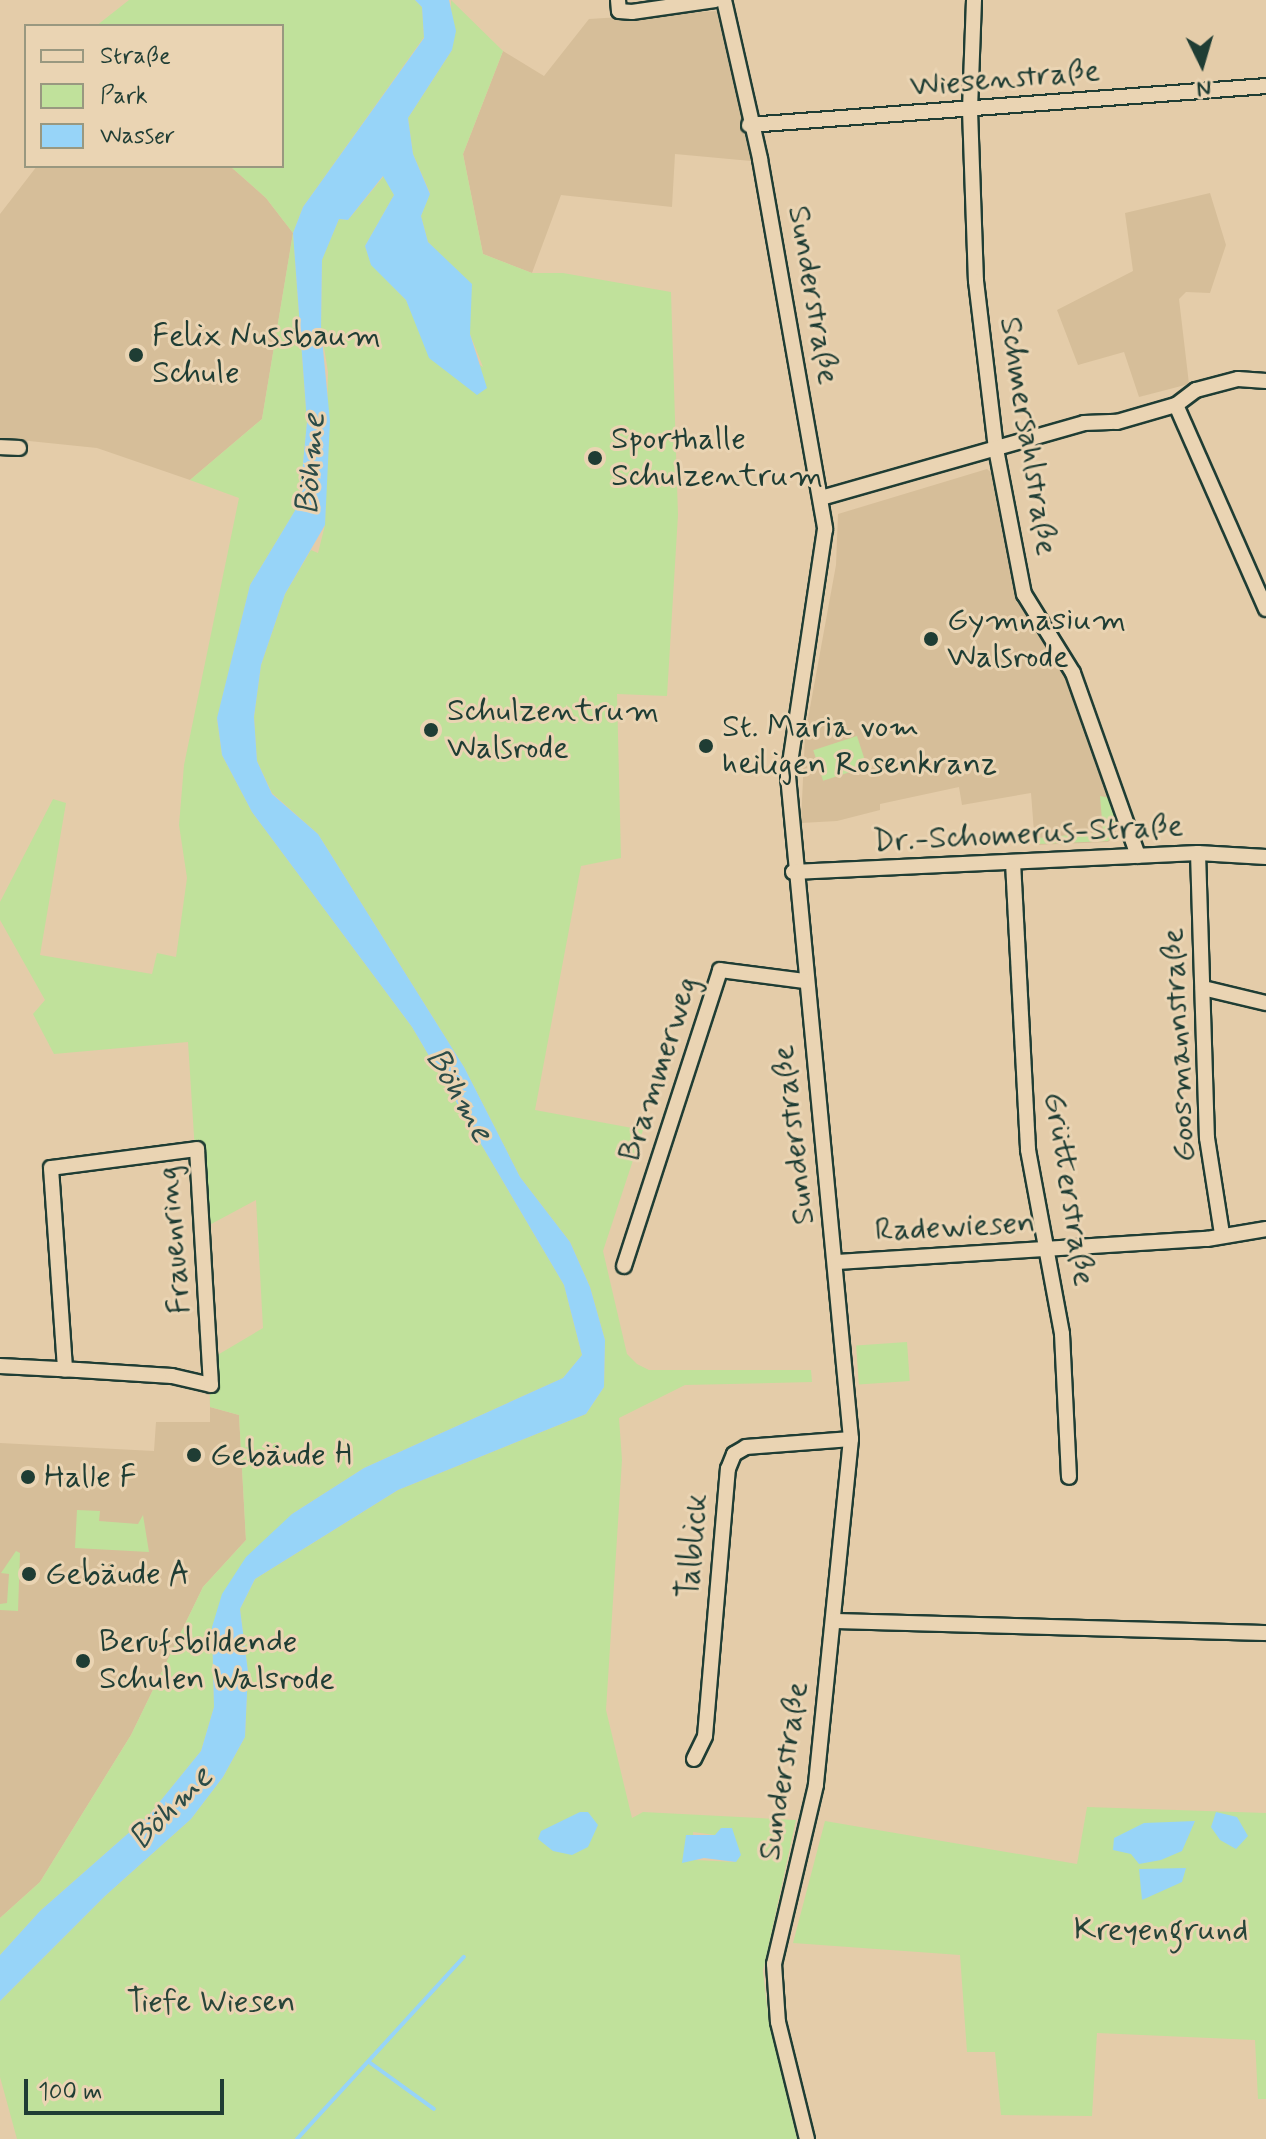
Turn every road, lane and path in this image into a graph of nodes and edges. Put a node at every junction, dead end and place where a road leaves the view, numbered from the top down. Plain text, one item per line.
1 (618, 0) edge
2 (715, 0) edge
3 (724, 0) edge
4 (974, 0) edge
5 (1266, 86) edge
6 (970, 110) junction
7 (749, 125) junction
8 (1266, 381) edge
9 (1176, 405) junction
10 (0, 447) edge
11 (19, 448) dead end
12 (996, 449) junction
13 (821, 498) junction
14 (1266, 609) edge
15 (1198, 853) junction
16 (1138, 856) junction
17 (1266, 857) edge
18 (1013, 862) junction
19 (793, 872) junction
20 (805, 981) junction
21 (1203, 988) junction
22 (1266, 1003) edge
23 (1266, 1229) edge
24 (1222, 1234) junction
25 (1050, 1249) junction
26 (837, 1262) junction
27 (624, 1266) dead end
28 (0, 1366) edge
29 (65, 1370) junction
30 (851, 1439) junction
31 (1069, 1477) dead end
32 (834, 1621) junction
33 (1266, 1633) edge
34 (694, 1759) dead end
35 (807, 2139) edge

1 - 2 street
3 - 7 street, Sunderstraße
4 - 6 street, Schmersahlstraße
5 - 6 street, Wiesenstraße
6 - 7 street, Wiesenstraße
6 - 12 street, Schmersahlstraße
7 - 13 street, Sunderstraße
8 - 9 street
9 - 12 street
9 - 14 street
10 - 11 street
12 - 13 street
12 - 16 street, Schmersahlstraße
13 - 19 street, Sunderstraße
15 - 16 street, Dr.-Schomerus-Straße
15 - 17 street, Dr.-Schomerus-Straße
15 - 21 street, Goosmannstraße
16 - 18 street, Dr.-Schomerus-Straße
18 - 19 street, Dr.-Schomerus-Straße
18 - 25 street, Grütterstraße
19 - 20 street, Sunderstraße
20 - 26 street, Sunderstraße
20 - 27 street, Brammerweg
21 - 22 street
21 - 24 street, Goosmannstraße
23 - 24 street, Radewiesen
24 - 25 street, Radewiesen
25 - 26 street, Radewiesen
25 - 31 street, Grütterstraße
26 - 30 street, Sunderstraße
28 - 29 street
29 - 29 street, Frauenring
30 - 32 street, Sunderstraße
30 - 34 street, Talblick
32 - 33 street
32 - 35 street, Sunderstraße

